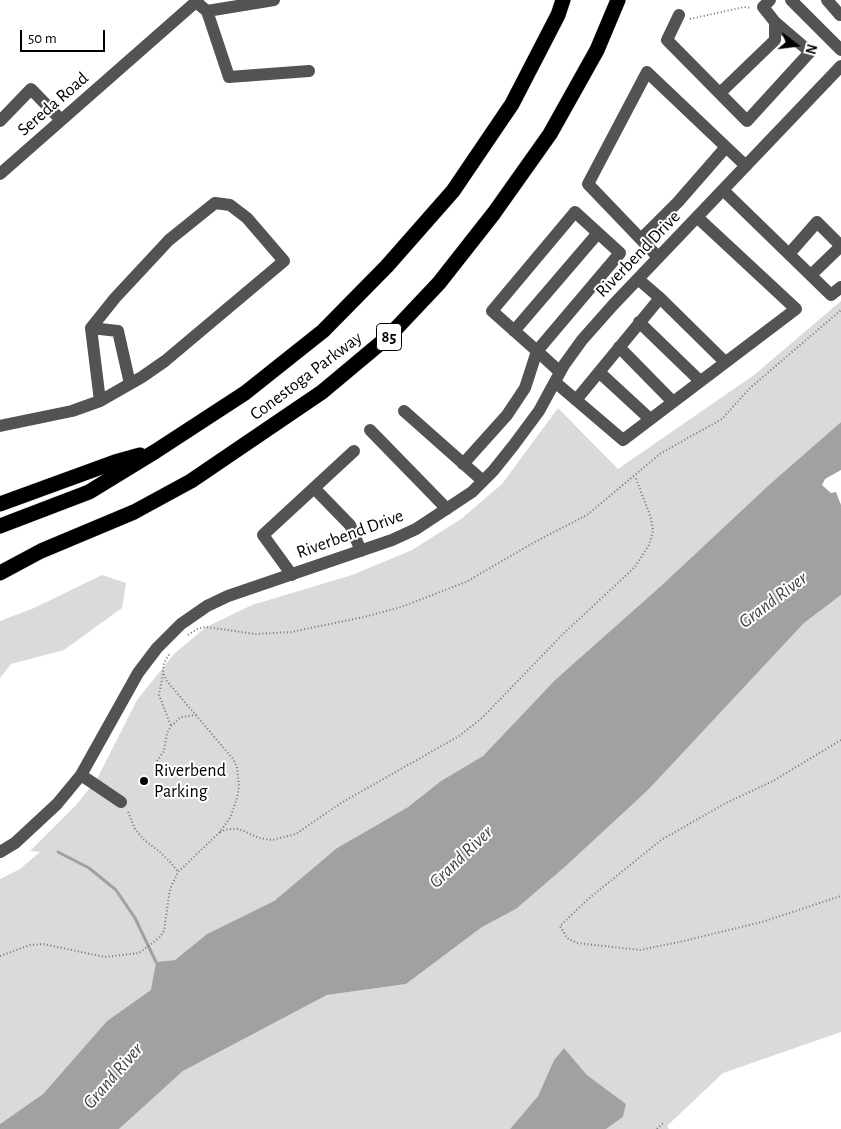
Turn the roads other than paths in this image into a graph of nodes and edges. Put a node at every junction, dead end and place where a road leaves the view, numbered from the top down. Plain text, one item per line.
1 (274, 0) edge
2 (563, 0) edge
3 (618, 0) edge
4 (792, 0) edge
5 (827, 0) edge
6 (197, 1) edge
7 (766, 4) edge
8 (207, 11) junction
9 (841, 14) edge
10 (679, 15) dead end
11 (776, 22) junction
12 (841, 50) edge
13 (841, 66) edge
14 (309, 71) dead end
15 (720, 93) junction
16 (61, 120) junction
17 (0, 121) edge
18 (726, 147) junction
19 (746, 166) junction
20 (0, 174) edge
21 (723, 190) junction
22 (697, 216) junction
23 (598, 233) junction
24 (641, 239) junction
25 (841, 246) edge
26 (789, 254) junction
27 (658, 258) junction
28 (811, 275) junction
29 (638, 279) junction
30 (841, 287) edge
31 (660, 298) junction
32 (639, 322) junction
33 (91, 328) junction
34 (514, 331) junction
35 (619, 347) junction
36 (536, 351) junction
37 (725, 362) junction
38 (599, 372) junction
39 (558, 377) junction
40 (700, 381) junction
41 (130, 384) junction
42 (576, 400) junction
43 (100, 401) junction
44 (673, 402) junction
45 (404, 411) dead end
46 (650, 419) junction
47 (0, 426) edge
48 (370, 430) dead end
49 (156, 451) junction
50 (354, 451) dead end
51 (464, 464) junction
52 (483, 481) junction
53 (314, 488) junction
54 (0, 504) edge
55 (447, 509) junction
56 (0, 526) edge
57 (41, 551) junction
58 (362, 551) junction
59 (0, 562) edge
60 (0, 573) edge
61 (292, 575) junction
62 (81, 775) junction
63 (122, 802) road end
64 (0, 852) edge

1 - 8 street
2 - 49 highway, Conestoga Parkway
3 - 57 highway, Conestoga Parkway / 85
4 - 12 street
5 - 9 street
6 - 8 street
6 - 16 street, Sereda Road
7 - 11 street
8 - 14 street
10 - 15 street
11 - 15 street
11 - 15 street
13 - 19 street, Riverbend Drive
16 - 17 street
16 - 20 street, Sereda Road
18 - 19 street
18 - 24 street
18 - 24 street
19 - 21 street, Riverbend Drive
21 - 22 street, Riverbend Drive
21 - 26 street
22 - 27 street, Riverbend Drive
22 - 37 street
23 - 34 street
23 - 34 street
23 - 36 street
24 - 27 street
25 - 26 street
25 - 28 street
26 - 28 street
27 - 29 street, Riverbend Drive
28 - 30 street
29 - 31 street
29 - 39 street, Riverbend Drive
31 - 32 street
31 - 37 street
32 - 35 street
32 - 40 street
33 - 41 street
33 - 41 street
33 - 43 street
34 - 36 street
35 - 38 street
35 - 44 street
36 - 39 street
36 - 51 street
37 - 40 street
38 - 42 street
38 - 46 street
39 - 42 street
39 - 52 street, Riverbend Drive
40 - 44 street
41 - 43 street
42 - 46 street
43 - 47 street
44 - 46 street
45 - 51 street
48 - 55 street
49 - 54 highway, Conestoga Parkway
49 - 56 highway, Conestoga Parkway
50 - 53 street
51 - 52 street
52 - 55 street, Riverbend Drive
53 - 58 street
53 - 61 street
55 - 58 street, Riverbend Drive
57 - 59 highway, Conestoga Parkway / 85
57 - 60 highway, Conestoga Parkway / 85
58 - 61 street, Riverbend Drive
61 - 62 street, Riverbend Drive
62 - 63 street
62 - 64 street, Riverbend Drive

